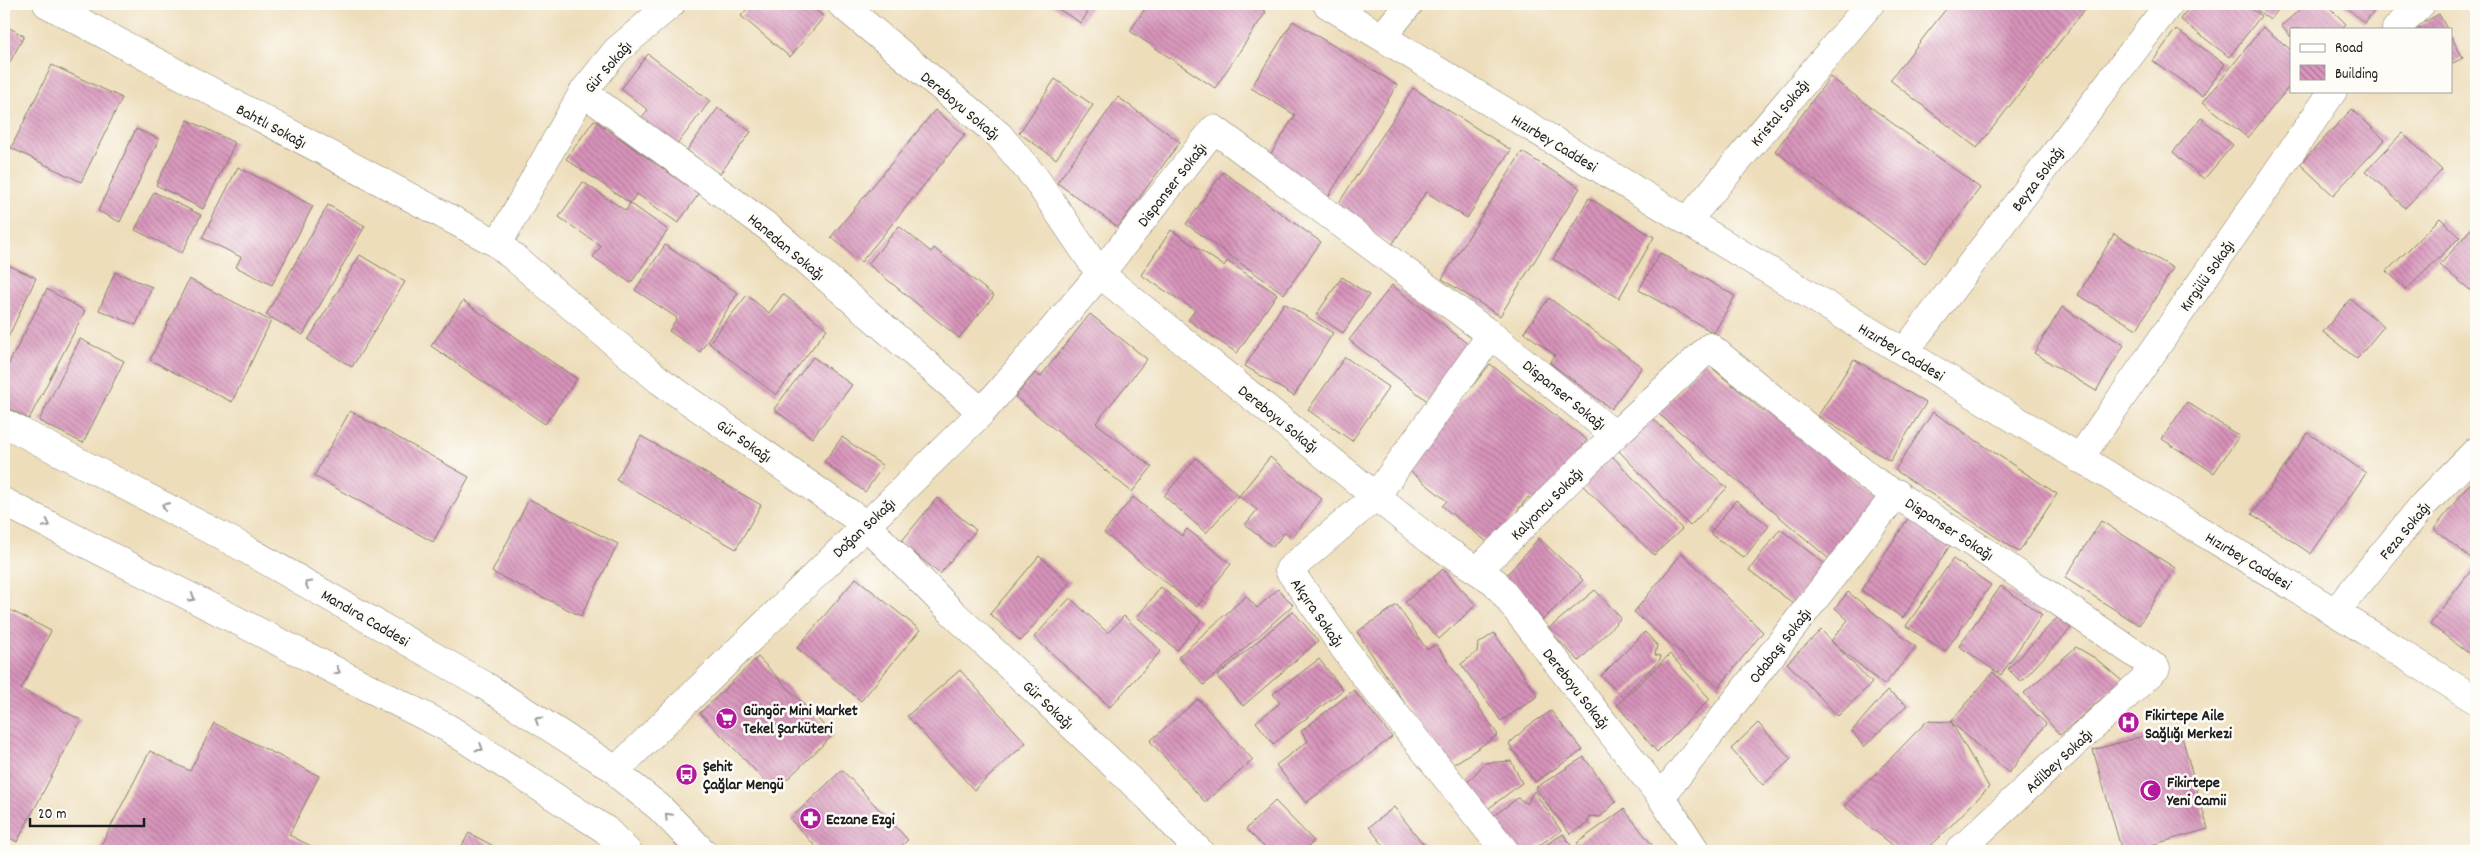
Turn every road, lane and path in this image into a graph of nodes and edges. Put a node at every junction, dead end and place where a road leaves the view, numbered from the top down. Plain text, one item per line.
1 (47, 4) edge
2 (671, 4) edge
3 (841, 4) edge
4 (1327, 4) edge
5 (1409, 4) edge
6 (1870, 4) edge
7 (2169, 4) edge
8 (2421, 4) edge
9 (2397, 28) edge
10 (1382, 37) junction
11 (583, 92) junction
12 (2332, 92) edge
13 (1687, 221) junction
14 (498, 244) junction
15 (1100, 274) junction
16 (1491, 334) junction
17 (1904, 352) junction
18 (982, 412) junction
19 (4, 423) edge
20 (1615, 434) junction
21 (2476, 451) edge
22 (2079, 459) junction
23 (1897, 493) junction
24 (1376, 496) junction
25 (4, 502) edge
26 (865, 524) junction
27 (1478, 570) junction
28 (2335, 612) junction
29 (2156, 668) joint
30 (2476, 700) edge
31 (616, 770) junction
32 (1661, 797) junction
33 (626, 851) edge
34 (702, 851) edge
35 (1199, 851) edge
36 (1505, 851) edge
37 (1696, 851) edge
38 (1959, 851) edge

1 - 14 street, Bahtlı Sokağı
2 - 11 street, Gür Sokağı
3 - 15 street, Dereboyu Sokağı
4 - 10 street, Hızırbey Caddesi
5 - 10 street
6 - 13 street, Kristal Sokağı
7 - 17 street, Beyza Sokağı
8 - 9 street
10 - 13 street, Hızırbey Caddesi
11 - 14 street, Gür Sokağı
11 - 18 street, Hanedan Sokağı
12 - 22 street, Kırgülü Sokağı
13 - 17 street, Hızırbey Caddesi
14 - 26 street, Gür Sokağı
15 - 16 street, Dispanser Sokağı
15 - 18 street, Doğan Sokağı
15 - 24 street, Dereboyu Sokağı
16 - 20 street, Dispanser Sokağı
16 - 24 street, Akçıra Sokağı
17 - 22 street, Hızırbey Caddesi
18 - 26 street, Doğan Sokağı
31 -> 19 street, Mandıra Caddesi
20 - 23 street, Dispanser Sokağı
20 - 27 street, Kalyoncu Sokağı
21 - 28 street, Feza Sokağı
22 - 28 street, Hızırbey Caddesi
23 - 29 street, Dispanser Sokağı
23 - 32 street, Odabaşı Sokağı
24 - 27 street, Dereboyu Sokağı
24 - 36 street, Akçıra Sokağı
25 -> 33 street
26 - 31 street, Doğan Sokağı
26 - 35 street, Gür Sokağı
27 - 32 street, Dereboyu Sokağı
28 - 30 street, Hızırbey Caddesi
29 - 38 street, Adilbey Sokağı
34 -> 31 street, Mandıra Caddesi
32 - 37 street, Dereboyu Sokağı

